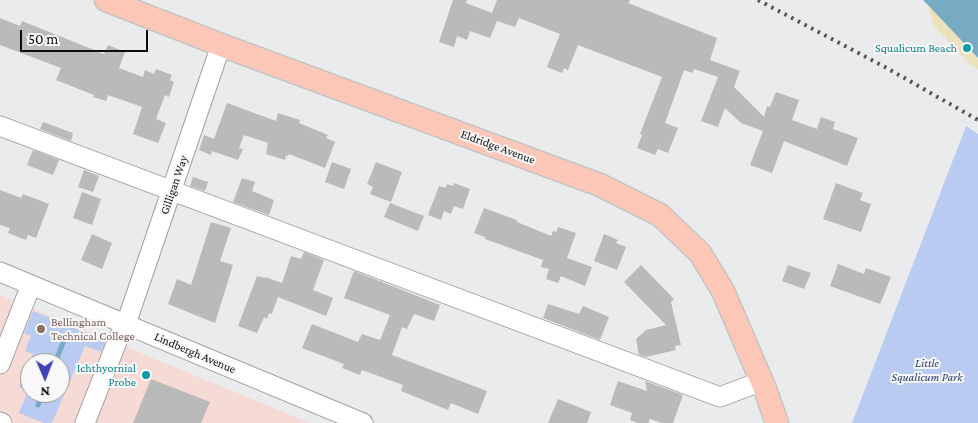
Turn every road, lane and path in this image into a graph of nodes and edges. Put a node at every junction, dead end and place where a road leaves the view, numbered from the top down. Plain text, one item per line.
1 (106, 0) edge
2 (221, 45) junction
3 (0, 126) edge
4 (172, 191) junction
5 (0, 272) edge
6 (31, 284) junction
7 (126, 324) junction
8 (0, 364) edge
9 (762, 381) junction
10 (85, 423) edge
11 (363, 423) edge
12 (777, 423) edge

1 - 2 main road, Eldridge Avenue
2 - 4 street, Gilligan Way
2 - 9 main road, Eldridge Avenue
3 - 4 street
4 - 7 street, Gilligan Way
4 - 9 street
5 - 6 street, Lindbergh Avenue
6 - 7 street, Lindbergh Avenue
6 - 8 street
7 - 10 street, Gilligan Way
7 - 11 street, Lindbergh Avenue
9 - 12 main road, Eldridge Avenue

